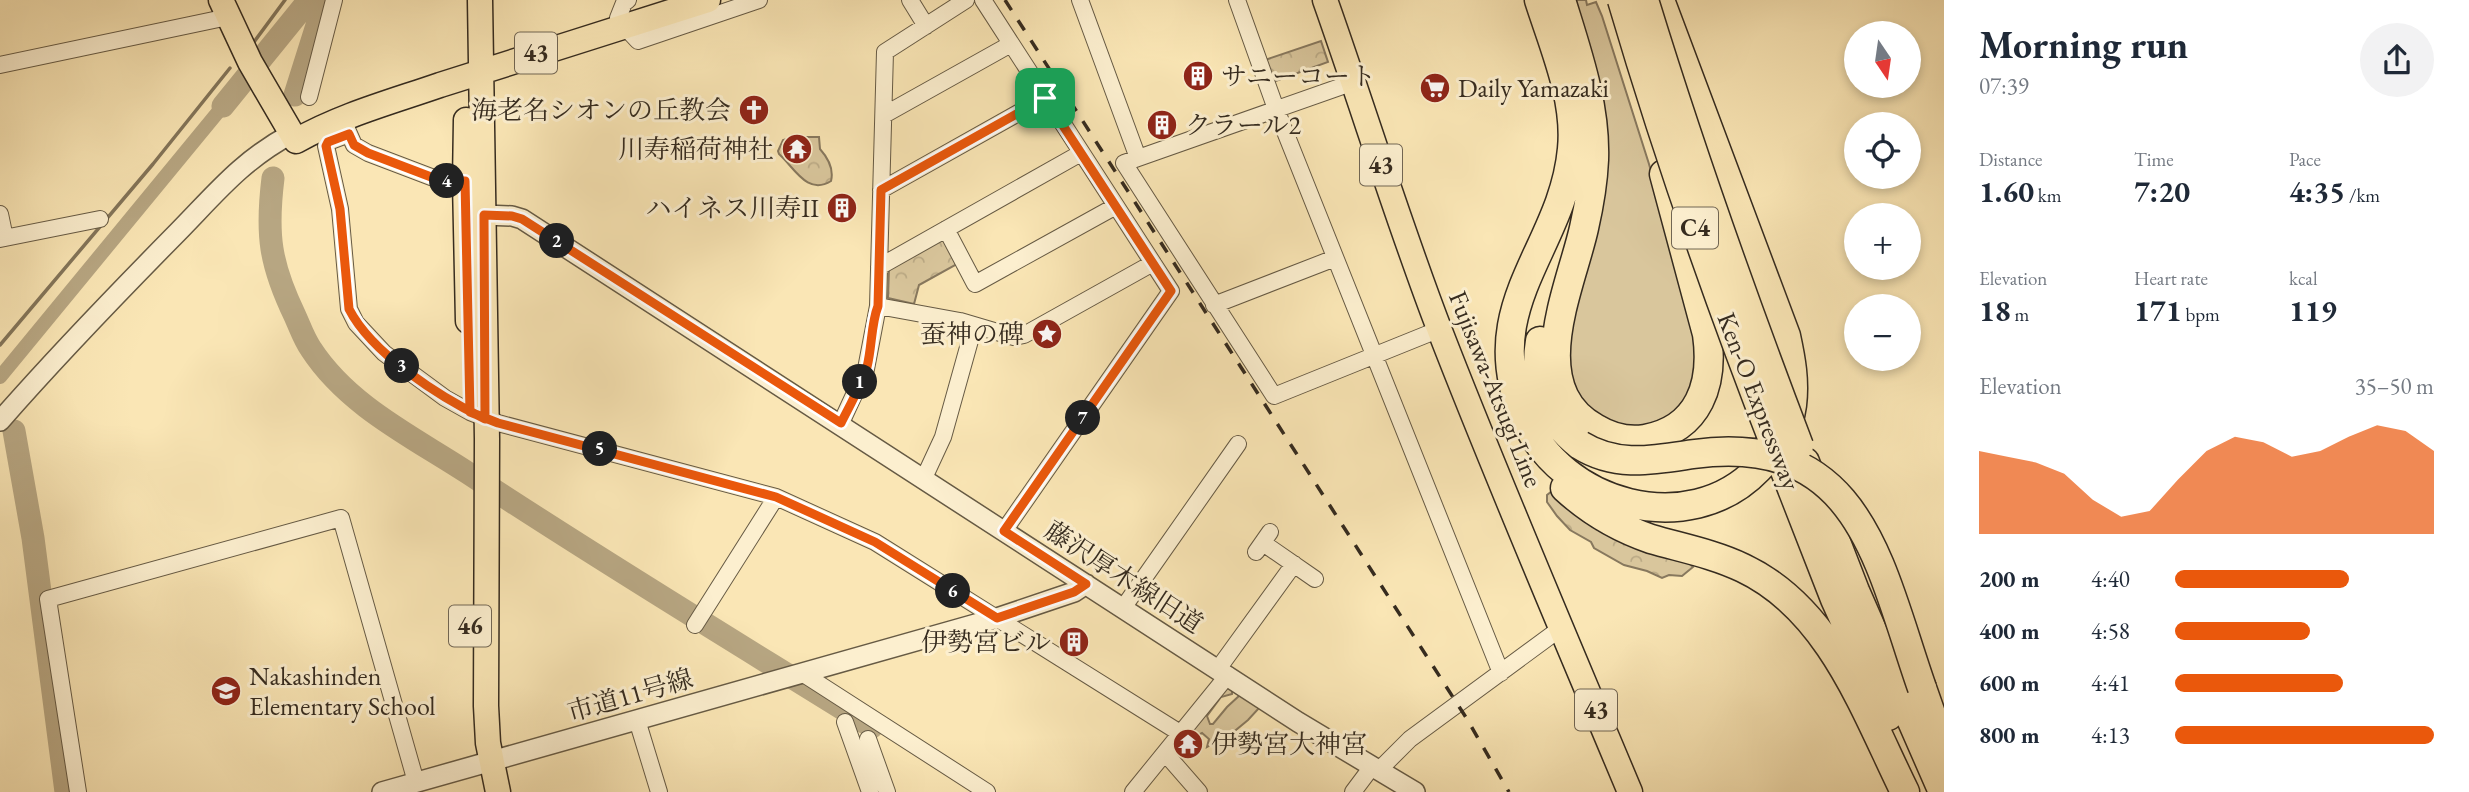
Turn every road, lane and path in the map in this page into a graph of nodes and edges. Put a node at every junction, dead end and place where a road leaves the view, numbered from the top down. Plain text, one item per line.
1 (334, 0) edge
2 (466, 0) edge
3 (480, 0) edge
4 (675, 0) edge
5 (708, 0) edge
6 (759, 0) edge
7 (910, 0) edge
8 (966, 0) edge
9 (983, 0) edge
10 (1080, 0) edge
11 (1237, 0) edge
12 (1325, 0) edge
13 (1539, 0) edge
14 (1561, 0) edge
15 (1615, 0) edge
16 (1622, 0) edge
17 (1644, 0) edge
18 (1661, 0) edge
19 (224, 8) edge
20 (624, 15) edge
21 (926, 26) junction
22 (1011, 44) junction
23 (0, 65) edge
24 (474, 68) junction
25 (1354, 82) junction
26 (309, 97) dead end
27 (1045, 98) junction
28 (1276, 109) junction
29 (884, 115) junction
30 (346, 126) junction
31 (294, 137) junction
32 (1081, 153) junction
33 (1138, 158) junction
34 (465, 181) junction
35 (881, 190) junction
36 (1116, 206) junction
37 (1588, 207) junction
38 (0, 214) edge
39 (484, 215) junction
40 (100, 219) dead end
41 (946, 229) junction
42 (3, 239) edge
43 (1335, 258) junction
44 (1153, 264) junction
45 (878, 267) junction
46 (1214, 305) junction
47 (878, 306) junction
48 (974, 326) junction
49 (1440, 329) junction
50 (1375, 355) junction
51 (1516, 395) junction
52 (478, 415) junction
53 (0, 421) edge
54 (841, 423) junction
55 (1238, 444) dead end
56 (924, 478) junction
57 (776, 497) junction
58 (1004, 531) junction
59 (1263, 542) dead end
60 (1294, 564) junction
61 (1315, 579) dead end
62 (1086, 584) junction
63 (1123, 608) junction
64 (997, 618) junction
65 (697, 620) dead end
66 (1561, 628) junction
67 (1869, 650) junction
68 (1223, 672) junction
69 (1501, 673) junction
70 (794, 675) junction
71 (638, 720) junction
72 (845, 722) dead end
73 (1180, 733) junction
74 (867, 739) dead end
75 (1944, 751) edge
76 (1165, 754) junction
77 (484, 763) junction
78 (1375, 769) junction
79 (416, 782) junction
80 (78, 792) edge
81 (382, 792) edge
82 (482, 792) edge
83 (498, 792) edge
84 (659, 792) edge
85 (870, 792) edge
86 (887, 792) edge
87 (987, 792) edge
88 (1133, 792) edge
89 (1199, 792) edge
90 (1353, 792) edge
91 (1415, 792) edge
92 (1630, 792) edge
93 (1905, 792) edge
94 (1922, 792) edge
95 (1943, 792) edge

1 - 26 street
2 - 24 main road, 46
3 - 24 main road, 46
4 - 20 main road, 43
5 - 20 main road, 43
6 - 20 street
7 - 21 street
8 - 21 street
9 - 22 street
10 - 33 street
11 - 28 street
12 - 25 main road, Fujisawa-Atsugi Line / 43
13 - 51 highway
14 - 37 highway
15 - 37 highway
16 - 67 highway, Ken-O Expressway / C4, bridge
17 - 67 highway, Ken-O Expressway / C4, bridge
18 - 51 highway
19 - 23 street
19 - 31 main road
20 - 24 main road, 43
21 - 29 street
22 - 27 street
22 - 29 street
24 - 30 main road, 43
24 - 31 main road, 43
24 - 34 main road, 46
24 - 39 main road, 46
25 - 28 street
25 - 49 main road, Fujisawa-Atsugi Line / 43
27 - 32 street
27 - 35 street
28 - 33 street
28 - 43 street
29 - 35 street
30 - 31 main road, 43
30 - 34 street
30 - 52 street
31 - 53 street
32 - 36 street
32 - 41 street
33 - 46 street
34 - 52 main road, 46
35 - 45 street
36 - 41 street
36 - 44 street
37 - 75 highway, bridge
38 - 42 street
39 - 52 main road, 46
39 - 54 street, 藤沢厚木線旧道
40 - 42 street
41 - 45 street
43 - 46 street
43 - 50 street
44 - 48 street
44 - 58 street
45 - 47 street
46 - 50 street
47 - 48 street
47 - 54 street
48 - 56 street
49 - 50 street
49 - 66 main road, Fujisawa-Atsugi Line / 43
50 - 69 street
51 - 93 highway
52 - 57 street
52 - 77 main road, 46
54 - 56 street, 藤沢厚木線旧道
55 - 63 street
56 - 58 street, 藤沢厚木線旧道
57 - 64 street
57 - 65 street
58 - 62 street, 藤沢厚木線旧道
59 - 60 street
60 - 61 street
60 - 68 street
62 - 63 street, 藤沢厚木線旧道
62 - 64 street, 市道11号線
63 - 68 street, 藤沢厚木線旧道
64 - 70 street, 市道11号線
64 - 73 street
66 - 69 street
66 - 92 main road, Fujisawa-Atsugi Line / 43
67 - 94 highway, Ken-O Expressway / C4
67 - 95 highway, Ken-O Expressway / C4
68 - 73 street
68 - 78 street, 藤沢厚木線旧道
69 - 78 street
70 - 71 street, 市道11号線
70 - 87 street
71 - 77 street, 市道11号線
71 - 84 street
72 - 85 street
73 - 76 street
74 - 86 street
76 - 88 street
76 - 89 street
77 - 79 street, 市道11号線
77 - 82 main road, 46
77 - 83 main road, 46
78 - 90 street
78 - 91 street, 藤沢厚木線旧道
79 - 80 street
79 - 81 street, 市道11号線

